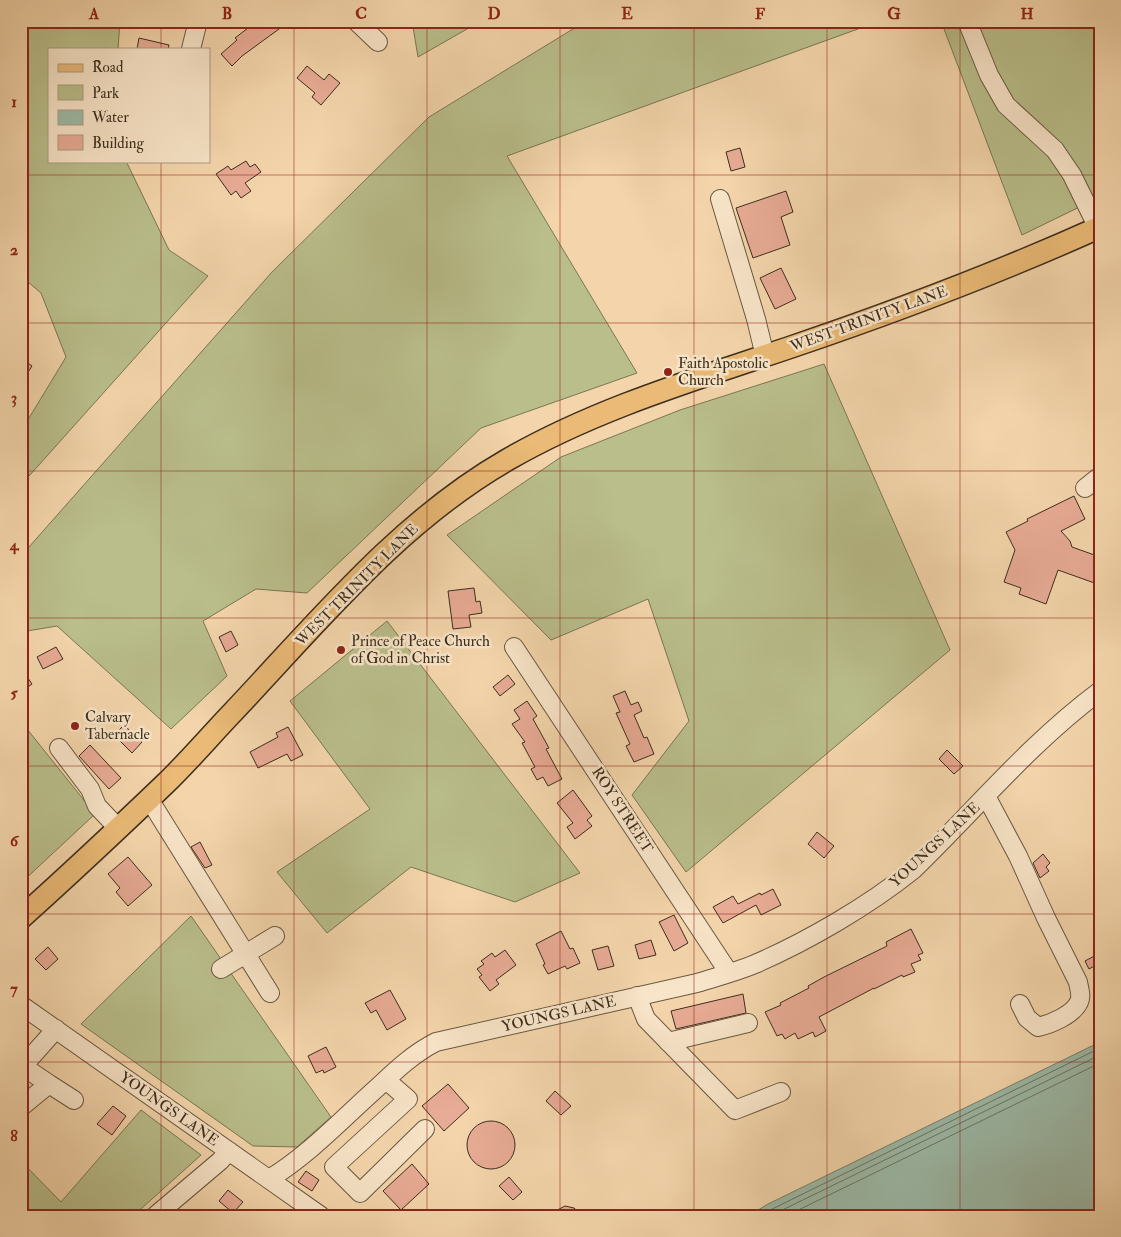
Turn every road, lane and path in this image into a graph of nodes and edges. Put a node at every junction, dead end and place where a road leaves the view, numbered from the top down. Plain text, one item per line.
1 (198, 21) edge
2 (356, 21) edge
3 (967, 21) edge
4 (378, 42) dead end
5 (191, 48) edge
6 (720, 199) dead end
7 (1099, 228) edge
8 (765, 356) junction
9 (1100, 476) edge
10 (1086, 488) dead end
11 (514, 647) dead end
12 (1100, 691) edge
13 (59, 748) dead end
14 (986, 796) junction
15 (149, 799) junction
16 (118, 828) junction
17 (21, 918) edge
18 (275, 936) dead end
19 (245, 954) junction
20 (221, 969) dead end
21 (729, 973) junction
22 (270, 993) dead end
23 (637, 996) junction
24 (1020, 1004) dead end
25 (21, 1005) edge
26 (748, 1023) dead end
27 (56, 1029) junction
28 (668, 1042) junction
29 (22, 1066) edge
30 (386, 1080) junction
31 (49, 1084) junction
32 (781, 1092) dead end
33 (74, 1100) dead end
34 (21, 1107) edge
35 (424, 1129) dead end
36 (229, 1151) junction
37 (269, 1179) junction
38 (155, 1216) edge
39 (321, 1216) edge

1 - 5 street
2 - 4 street
3 - 7 street
6 - 8 street
7 - 8 main road, WEST TRINITY LANE
8 - 15 main road, WEST TRINITY LANE
9 - 10 street
11 - 21 street, ROY STREET
12 - 14 street, YOUNGS LANE
13 - 16 street
14 - 21 street, YOUNGS LANE
14 - 24 street
15 - 16 main road, WEST TRINITY LANE
15 - 19 street
16 - 17 main road, WEST TRINITY LANE
18 - 19 street
19 - 20 street
19 - 22 street
21 - 23 street, YOUNGS LANE
23 - 28 street
23 - 30 street, YOUNGS LANE
25 - 27 street, YOUNGS LANE
26 - 28 street
27 - 29 street
27 - 36 street, YOUNGS LANE
28 - 32 street
29 - 31 street
30 - 35 street
30 - 37 street, YOUNGS LANE
31 - 33 street
31 - 34 street
36 - 37 street, YOUNGS LANE
36 - 38 street
37 - 39 street

